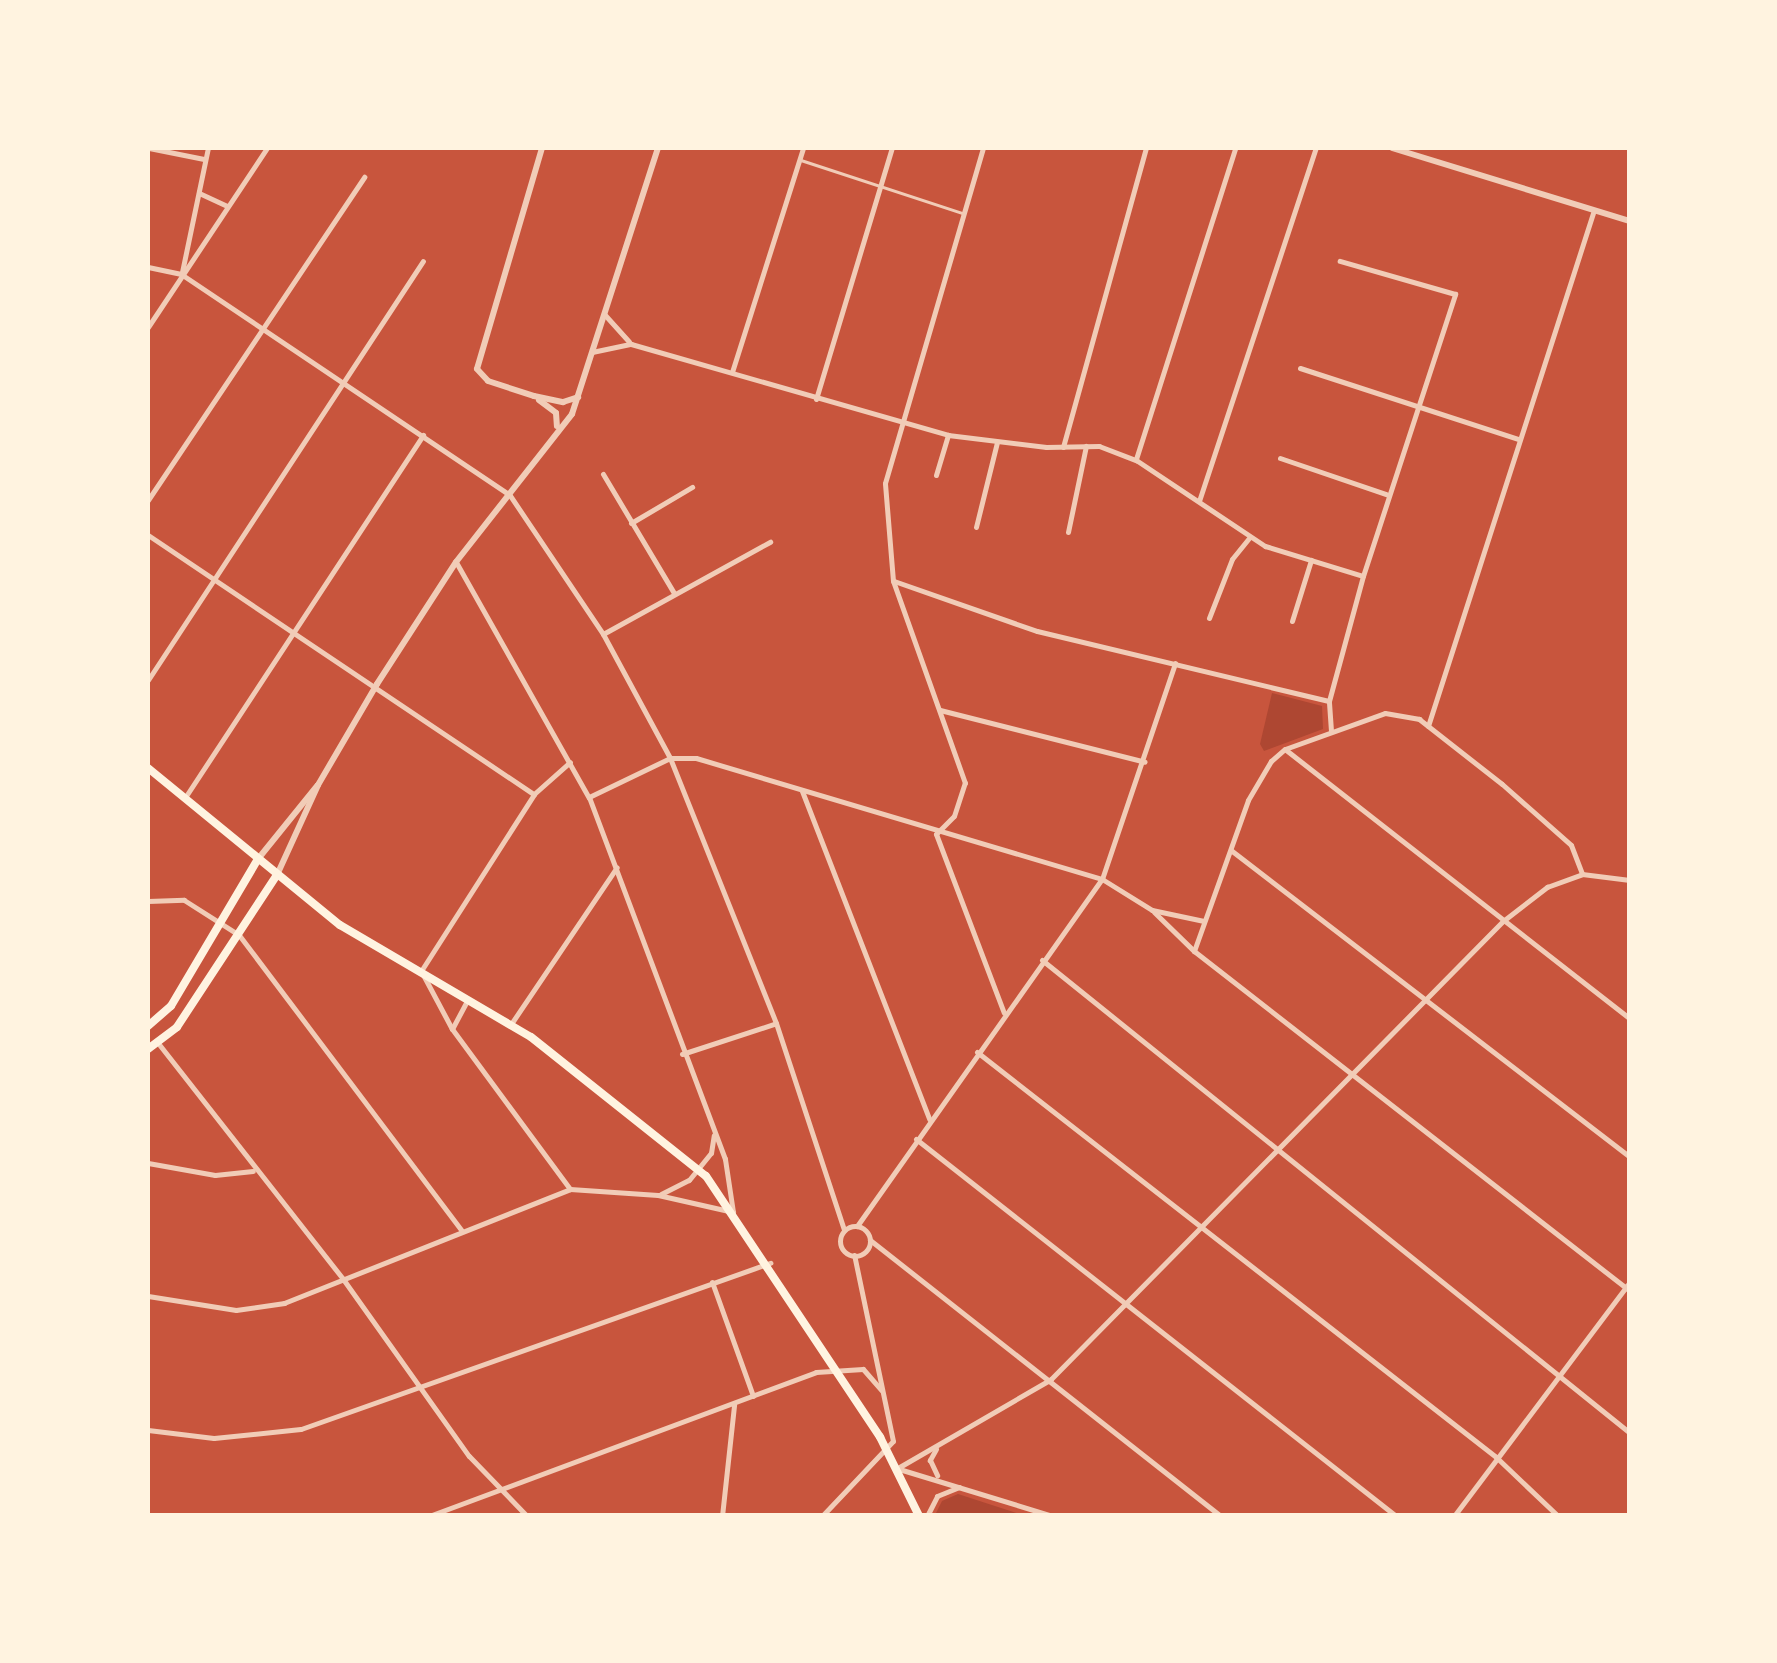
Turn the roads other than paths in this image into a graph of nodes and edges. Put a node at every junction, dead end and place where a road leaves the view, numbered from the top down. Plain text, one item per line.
1 (148, 148) edge
2 (208, 148) edge
3 (267, 148) edge
4 (542, 148) edge
5 (658, 148) edge
6 (803, 148) edge
7 (892, 148) edge
8 (983, 148) edge
9 (1146, 148) edge
10 (1235, 148) edge
11 (1316, 148) edge
12 (1392, 148) edge
13 (205, 160) junction
14 (799, 160) junction
15 (364, 177) dead end
16 (879, 187) junction
17 (200, 193) junction
18 (227, 206) junction
19 (1594, 210) junction
20 (962, 213) junction
21 (1630, 221) edge
22 (1340, 261) dead end
23 (424, 262) dead end
24 (148, 267) edge
25 (182, 274) junction
26 (605, 315) junction
27 (148, 327) edge
28 (264, 327) junction
29 (631, 344) junction
30 (592, 352) junction
31 (1300, 368) dead end
32 (732, 372) junction
33 (345, 382) junction
34 (534, 396) junction
35 (579, 397) junction
36 (816, 400) junction
37 (1418, 404) junction
38 (898, 424) junction
39 (557, 426) junction
40 (422, 435) junction
41 (948, 435) junction
42 (1518, 439) junction
43 (997, 442) junction
44 (1086, 446) junction
45 (1063, 447) junction
46 (1280, 458) dead end
47 (1136, 460) junction
48 (603, 474) dead end
49 (936, 474) dead end
50 (692, 487) dead end
51 (509, 494) junction
52 (1387, 494) junction
53 (148, 500) edge
54 (1199, 501) junction
55 (632, 523) junction
56 (976, 527) dead end
57 (1068, 532) dead end
58 (148, 536) edge
59 (1250, 537) junction
60 (770, 542) dead end
61 (1310, 560) junction
62 (456, 562) junction
63 (1362, 576) junction
64 (215, 579) junction
65 (893, 581) junction
66 (674, 594) junction
67 (1209, 618) dead end
68 (1292, 621) dead end
69 (298, 632) junction
70 (602, 634) junction
71 (1175, 663) junction
72 (148, 680) edge
73 (377, 684) junction
74 (1329, 701) junction
75 (940, 710) junction
76 (1428, 726) junction
77 (1331, 732) junction
78 (1285, 749) junction
79 (670, 758) junction
80 (570, 762) junction
81 (1145, 762) junction
82 (148, 768) edge
83 (318, 785) junction
84 (802, 791) junction
85 (534, 794) junction
86 (186, 796) junction
87 (588, 798) junction
88 (936, 834) junction
89 (1230, 850) junction
90 (258, 859) junction
91 (617, 867) junction
92 (1582, 874) junction
93 (277, 875) junction
94 (1102, 879) junction
95 (1630, 880) edge
96 (148, 900) edge
97 (1152, 910) junction
98 (222, 920) junction
99 (1503, 921) junction
100 (1204, 922) junction
101 (238, 935) junction
102 (1194, 951) junction
103 (1042, 960) junction
104 (421, 971) junction
105 (469, 998) junction
106 (1426, 1000) junction
107 (1004, 1013) junction
108 (1630, 1020) edge
109 (511, 1024) junction
110 (776, 1024) junction
111 (148, 1026) edge
112 (452, 1029) junction
113 (158, 1043) junction
114 (148, 1050) edge
115 (977, 1052) junction
116 (682, 1054) junction
117 (1353, 1075) junction
118 (930, 1119) junction
119 (715, 1132) junction
120 (916, 1139) junction
121 (1278, 1152) junction
122 (1630, 1157) edge
123 (148, 1164) edge
124 (698, 1168) junction
125 (254, 1170) junction
126 (570, 1189) junction
127 (658, 1195) junction
128 (733, 1212) junction
129 (857, 1226) junction
130 (1202, 1228) junction
131 (844, 1230) junction
132 (462, 1231) junction
133 (870, 1240) junction
134 (854, 1255) junction
135 (770, 1264) junction
136 (342, 1279) junction
137 (712, 1282) junction
138 (1628, 1287) edge
139 (148, 1296) edge
140 (1130, 1306) junction
141 (835, 1370) junction
142 (1559, 1370) junction
143 (1051, 1380) junction
144 (424, 1389) junction
145 (881, 1390) junction
146 (753, 1396) junction
147 (734, 1404) junction
148 (148, 1430) edge
149 (1630, 1433) edge
150 (942, 1445) junction
151 (887, 1450) junction
152 (1496, 1457) junction
153 (896, 1469) junction
154 (940, 1478) junction
155 (965, 1486) junction
156 (499, 1492) junction
157 (429, 1516) edge
158 (527, 1516) edge
159 (722, 1516) edge
160 (822, 1516) edge
161 (920, 1516) edge
162 (927, 1516) edge
163 (1053, 1516) edge
164 (1222, 1516) edge
165 (1396, 1516) edge
166 (1454, 1516) edge
167 (1558, 1516) edge

1 - 13 street
2 - 13 street
3 - 18 street
4 - 34 street
5 - 26 street
6 - 14 street
7 - 16 street
8 - 20 street
9 - 45 street
10 - 47 street
11 - 54 street
12 - 19 street
13 - 17 street
14 - 16 lane
14 - 32 street
15 - 28 street
16 - 20 lane
16 - 36 street
17 - 18 street
17 - 25 street
18 - 25 street
19 - 21 street
19 - 42 street
20 - 38 street
22 - 37 street
23 - 33 street
24 - 25 street
25 - 27 street
25 - 28 street
26 - 29 street
26 - 30 street
28 - 33 street
28 - 53 street
29 - 30 street
29 - 32 street
30 - 35 street
31 - 37 street
32 - 36 street
33 - 40 street
33 - 64 street
34 - 35 street
34 - 39 street
35 - 39 street
36 - 38 street
37 - 42 street
37 - 52 street
38 - 41 street
38 - 65 street
39 - 51 street
40 - 51 street
40 - 69 street
41 - 43 street
41 - 49 street
42 - 76 street
43 - 45 street
43 - 56 street
44 - 45 street
44 - 47 street
44 - 57 street
46 - 52 street
47 - 54 street
48 - 55 street
50 - 55 street
51 - 62 street
51 - 70 street
52 - 63 street
54 - 59 street
55 - 66 street
58 - 64 street
59 - 61 street
59 - 67 street
60 - 66 street
61 - 63 street
61 - 68 street
62 - 73 street
62 - 80 street
63 - 74 street
64 - 69 street
64 - 72 street
65 - 71 street
65 - 75 street
66 - 70 street
69 - 73 street
69 - 86 street
70 - 79 street
71 - 74 street
71 - 81 street
73 - 83 street
73 - 85 street
74 - 77 street
75 - 81 street
75 - 88 street
76 - 77 street
76 - 92 street
77 - 78 street
78 - 89 street
78 - 99 street
79 - 84 street
79 - 87 street
79 - 110 street
80 - 85 street
80 - 87 street
81 - 94 street
82 - 86 main road
83 - 90 street
83 - 93 street
84 - 88 street
84 - 118 street
85 - 104 street
86 - 90 main road
87 - 91 street
88 - 94 street
88 - 107 street
89 - 100 street
89 - 106 street
90 - 93 main road
90 - 98 main road
91 - 109 street
91 - 116 street
92 - 95 street
92 - 99 street
93 - 101 main road
93 - 104 main road
94 - 97 street
94 - 103 street
96 - 98 street
97 - 100 street
97 - 102 street
98 - 101 street
98 - 111 main road
99 - 106 street
99 - 108 street
100 - 102 street
101 - 113 main road
101 - 132 street
102 - 117 street
103 - 107 street
103 - 121 street
104 - 105 main road
104 - 112 street
105 - 109 main road
105 - 112 street
106 - 117 street
106 - 122 street
107 - 115 street
109 - 124 main road
110 - 116 street
110 - 131 street
112 - 126 street
113 - 114 main road
113 - 125 street
115 - 118 street
115 - 130 street
116 - 119 street
117 - 121 street
117 - 138 street
118 - 120 street
119 - 124 street
119 - 128 street
120 - 129 street
120 - 140 street
121 - 130 street
121 - 142 street
123 - 125 street
124 - 127 street
124 - 128 main road
125 - 136 street
126 - 127 street
126 - 132 street
127 - 128 street
128 - 135 main road
129 - 131 street
129 - 133 street
130 - 140 street
130 - 152 street
131 - 134 street
132 - 136 street
133 - 134 street
133 - 143 street
134 - 145 street
135 - 137 street
135 - 141 main road
136 - 139 street
136 - 144 street
137 - 144 street
137 - 146 street
138 - 142 street
140 - 143 street
140 - 165 street
141 - 145 street
141 - 146 street
141 - 151 main road
142 - 149 street
142 - 152 street
143 - 150 street
143 - 164 street
144 - 148 street
144 - 156 street
145 - 151 street
146 - 147 street
147 - 156 street
147 - 159 street
150 - 153 street
150 - 154 street
151 - 153 main road
151 - 160 street
152 - 166 street
152 - 167 street
153 - 154 street
153 - 161 main road
154 - 155 street
155 - 162 street
155 - 163 street
156 - 157 street
156 - 158 street

